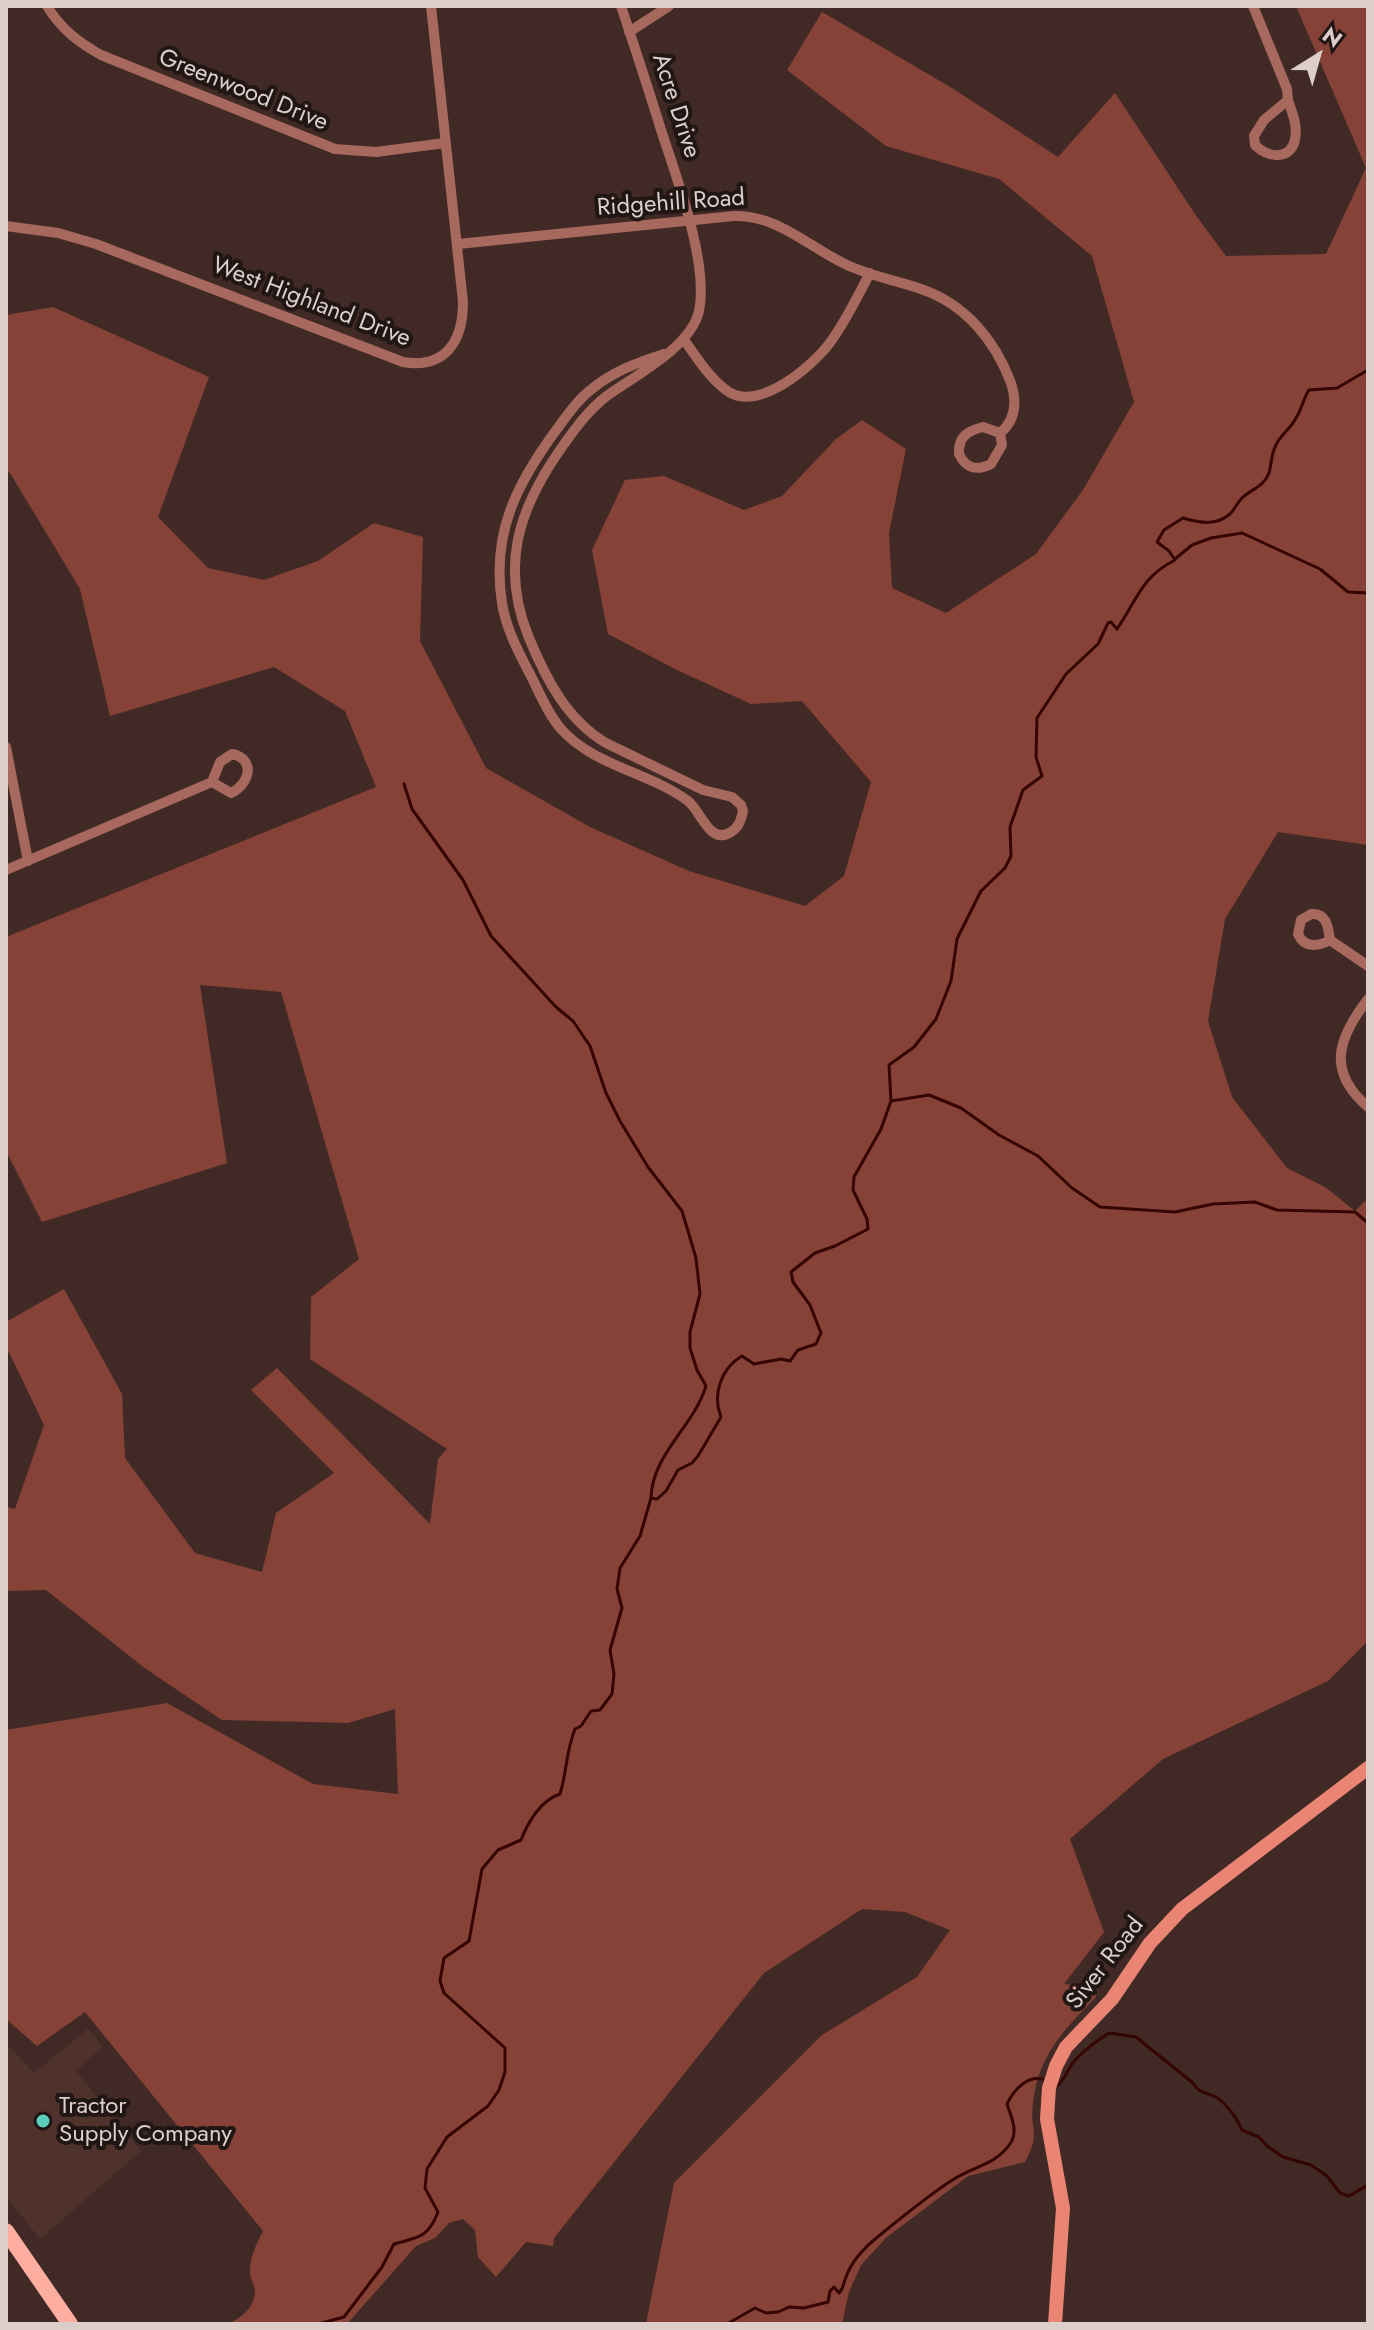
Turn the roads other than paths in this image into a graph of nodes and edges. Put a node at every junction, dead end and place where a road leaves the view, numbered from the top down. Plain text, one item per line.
1 (47, 6) edge
2 (431, 6) edge
3 (621, 6) edge
4 (669, 6) edge
5 (1253, 6) edge
6 (629, 32) junction
7 (1288, 100) junction
8 (445, 143) junction
9 (688, 219) junction
10 (6, 226) edge
11 (458, 244) junction
12 (870, 273) junction
13 (684, 340) junction
14 (664, 354) junction
15 (573, 408) junction
16 (584, 417) junction
17 (1000, 433) junction
18 (502, 539) junction
19 (516, 543) junction
20 (542, 667) junction
21 (529, 671) junction
22 (6, 747) edge
23 (615, 747) junction
24 (610, 762) junction
25 (212, 782) dead end
26 (28, 861) junction
27 (6, 870) edge
28 (1330, 940) dead end
29 (1368, 966) edge
30 (1368, 999) edge
31 (1368, 1107) edge
32 (1368, 1768) edge
33 (6, 2231) edge
34 (70, 2324) edge
35 (1055, 2324) edge

1 - 8 street, Greenwood Drive
2 - 8 street, West Highland Drive
3 - 6 street, Acre Drive
4 - 6 street
5 - 7 street
6 - 9 street, Acre Drive
7 - 7 street
8 - 11 street, West Highland Drive
9 - 11 street, Ridgehill Road
9 - 12 street, Ridgehill Road
9 - 13 street, Acre Drive
10 - 11 street, West Highland Drive
12 - 13 street
12 - 17 street, Ridgehill Road
13 - 14 street
14 - 15 street
14 - 16 street
15 - 16 street
15 - 18 street
16 - 19 street
17 - 17 street, Ridgehill Road
18 - 19 street
18 - 21 street
19 - 20 street
20 - 21 street
20 - 23 street
21 - 24 street
22 - 26 street
23 - 24 street
23 - 24 street
25 - 26 street
26 - 27 street
28 - 29 street
30 - 31 street
32 - 35 street, Siver Road
33 - 34 main road

